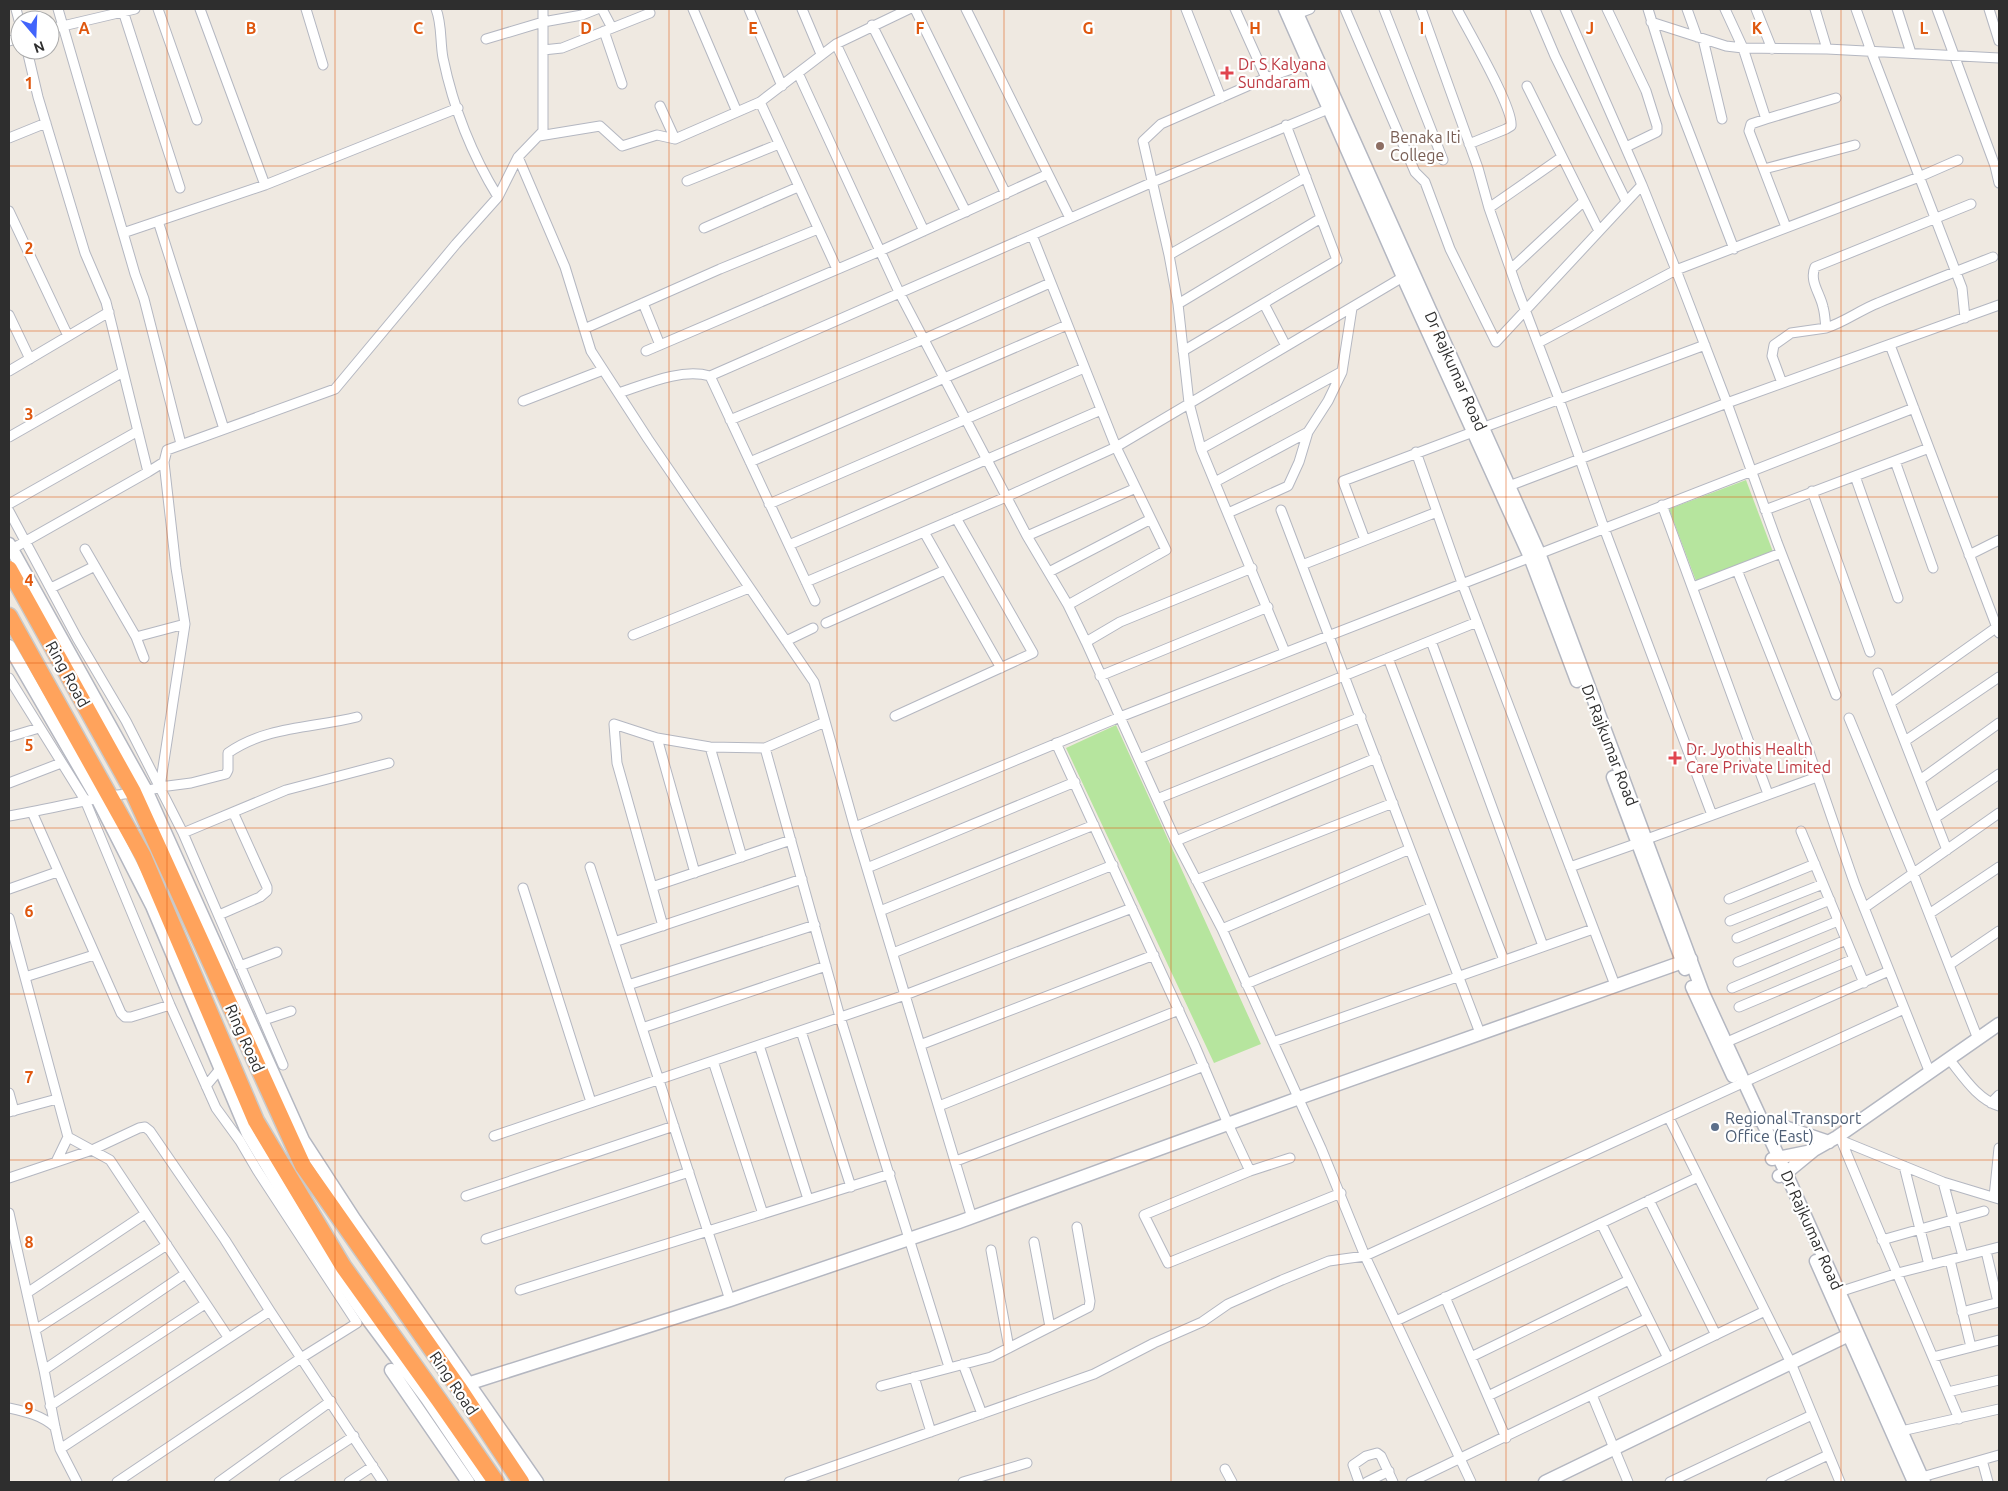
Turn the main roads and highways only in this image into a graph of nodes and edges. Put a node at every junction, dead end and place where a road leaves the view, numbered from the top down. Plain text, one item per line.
1 (9, 569) edge
2 (9, 616) edge
3 (496, 1482) edge
4 (521, 1482) edge

1 - 4 highway, Ring Road
2 - 3 highway, Ring Road

